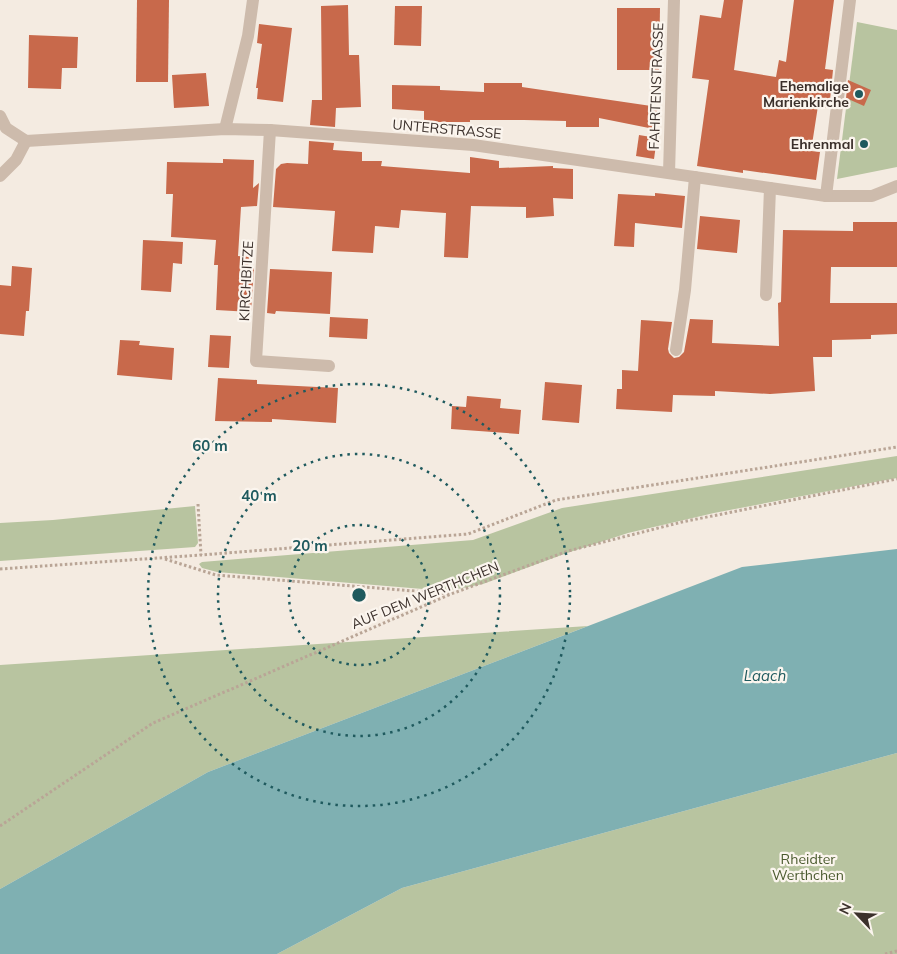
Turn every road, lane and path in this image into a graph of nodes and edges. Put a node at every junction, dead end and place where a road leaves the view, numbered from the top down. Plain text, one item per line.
1 (253, 0) edge
2 (674, 0) edge
3 (850, 0) edge
4 (0, 116) edge
5 (225, 129) junction
6 (270, 130) junction
7 (26, 141) junction
8 (669, 173) junction
9 (0, 176) edge
10 (695, 177) junction
11 (897, 186) edge
12 (770, 188) junction
13 (826, 196) junction
14 (766, 294) dead end
15 (676, 350) dead end
16 (329, 366) dead end
17 (897, 446) edge
18 (897, 479) edge
19 (198, 504) dead end
20 (202, 556) junction
21 (162, 558) junction
22 (0, 570) edge
23 (452, 594) junction
24 (0, 826) edge
25 (897, 950) edge
26 (885, 954) edge

1 - 5 street
2 - 8 street, FAHRTENSTRASSE
3 - 13 street
4 - 7 street
5 - 6 street, UNTERSTRASSE
5 - 7 street, UNTERSTRASSE
6 - 8 street, UNTERSTRASSE
6 - 16 street, KIRCHBITZE
7 - 9 street
8 - 10 street, UNTERSTRASSE
10 - 12 street, UNTERSTRASSE
10 - 15 street
11 - 13 street, UNTERSTRASSE
12 - 13 street, UNTERSTRASSE
12 - 14 street
17 - 20 path
18 - 23 path, AUF DEM WERTHCHEN
19 - 20 path
20 - 21 path
21 - 22 path
21 - 23 path
23 - 24 path, AUF DEM WERTHCHEN
25 - 26 path

